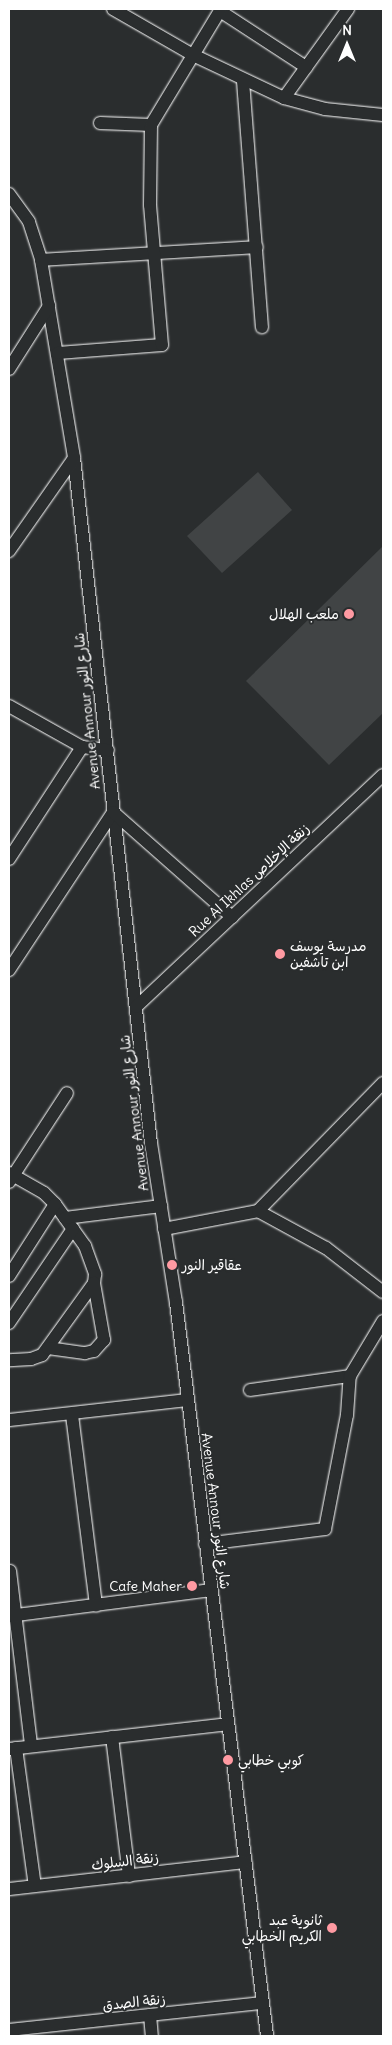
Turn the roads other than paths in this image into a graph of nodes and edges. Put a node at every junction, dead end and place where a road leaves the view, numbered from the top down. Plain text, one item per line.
1 (113, 9) edge
2 (348, 9) edge
3 (221, 10) edge
4 (193, 55) junction
5 (306, 67) junction
6 (243, 81) junction
7 (284, 98) junction
8 (383, 115) edge
9 (100, 123) dead end
10 (151, 124) junction
11 (9, 194) edge
12 (257, 247) junction
13 (154, 254) junction
14 (41, 260) junction
15 (48, 306) junction
16 (262, 327) dead end
17 (58, 353) junction
18 (9, 369) edge
19 (74, 458) junction
20 (9, 550) edge
21 (9, 706) edge
22 (82, 747) junction
23 (108, 750) junction
24 (383, 775) edge
25 (113, 812) junction
26 (9, 859) edge
27 (232, 917) junction
28 (9, 970) edge
29 (136, 1007) junction
30 (381, 1091) edge
31 (67, 1093) dead end
32 (10, 1177) edge
33 (55, 1204) junction
34 (161, 1206) junction
35 (258, 1211) junction
36 (65, 1218) junction
37 (73, 1229) junction
38 (164, 1229) junction
39 (9, 1276) edge
40 (94, 1283) junction
41 (383, 1292) edge
42 (383, 1321) edge
43 (9, 1323) edge
44 (48, 1348) junction
45 (9, 1360) edge
46 (350, 1376) junction
47 (250, 1390) dead end
48 (186, 1400) junction
49 (72, 1415) junction
50 (9, 1420) edge
51 (205, 1544) junction
52 (10, 1571) dead end
53 (211, 1590) junction
54 (96, 1605) junction
55 (12, 1616) edge
56 (228, 1724) junction
57 (112, 1737) junction
58 (31, 1745) junction
59 (12, 1749) edge
60 (245, 1862) junction
61 (130, 1876) junction
62 (35, 1886) junction
63 (9, 1889) edge
64 (263, 2003) junction
65 (150, 2015) junction
66 (9, 2030) edge
67 (56, 2031) edge
68 (152, 2036) edge
69 (267, 2036) edge

1 - 4 street
2 - 5 street
3 - 4 street
3 - 5 street
4 - 6 street
4 - 10 street
5 - 7 street
6 - 7 street
6 - 12 street
7 - 8 street
9 - 10 street
10 - 13 street
11 - 14 street, Avenue Annour شارع النور
12 - 13 street
12 - 16 street
13 - 14 street
13 - 17 street
14 - 15 street, Avenue Annour شارع النور
15 - 17 street, Avenue Annour شارع النور
15 - 18 street
17 - 19 street, Avenue Annour شارع النور
19 - 20 street
19 - 23 street, Avenue Annour شارع النور
21 - 22 street
22 - 23 street
22 - 26 street
23 - 25 street, Avenue Annour شارع النور
24 - 27 street, Rue Al Ikhlas زنقة الإخلاص
25 - 27 street
25 - 28 street
25 - 29 street, Avenue Annour شارع النور
27 - 29 street, Rue Al Ikhlas زنقة الإخلاص
29 - 34 street, Avenue Annour شارع النور
30 - 35 street
31 - 32 street
32 - 33 street
33 - 36 street
33 - 39 street
34 - 36 street
34 - 38 street, Avenue Annour شارع النور
35 - 38 street
35 - 41 street
36 - 37 street
37 - 40 street
37 - 43 street
38 - 48 street, Avenue Annour شارع النور
40 - 44 street
40 - 44 street
42 - 46 street
44 - 45 street
46 - 47 street
46 - 51 street
48 - 49 street
48 - 51 street, Avenue Annour شارع النور
49 - 50 street
49 - 54 street
51 - 53 street, Avenue Annour شارع النور
52 - 55 street
53 - 54 street
53 - 56 street, Avenue Annour شارع النور
54 - 55 street
55 - 58 street
56 - 57 street
56 - 60 street, Avenue Annour شارع النور
57 - 58 street
57 - 61 street
58 - 59 street
59 - 62 street
60 - 61 street, زنقة السلوك
60 - 64 street, Avenue Annour شارع النور
61 - 62 street, زنقة السلوك
62 - 63 street, زنقة السلوك
64 - 65 street, زنقة الصدق
64 - 69 street, Avenue Annour شارع النور
65 - 67 street, زنقة الصدق
65 - 68 street
66 - 67 street, زنقة الصدق

